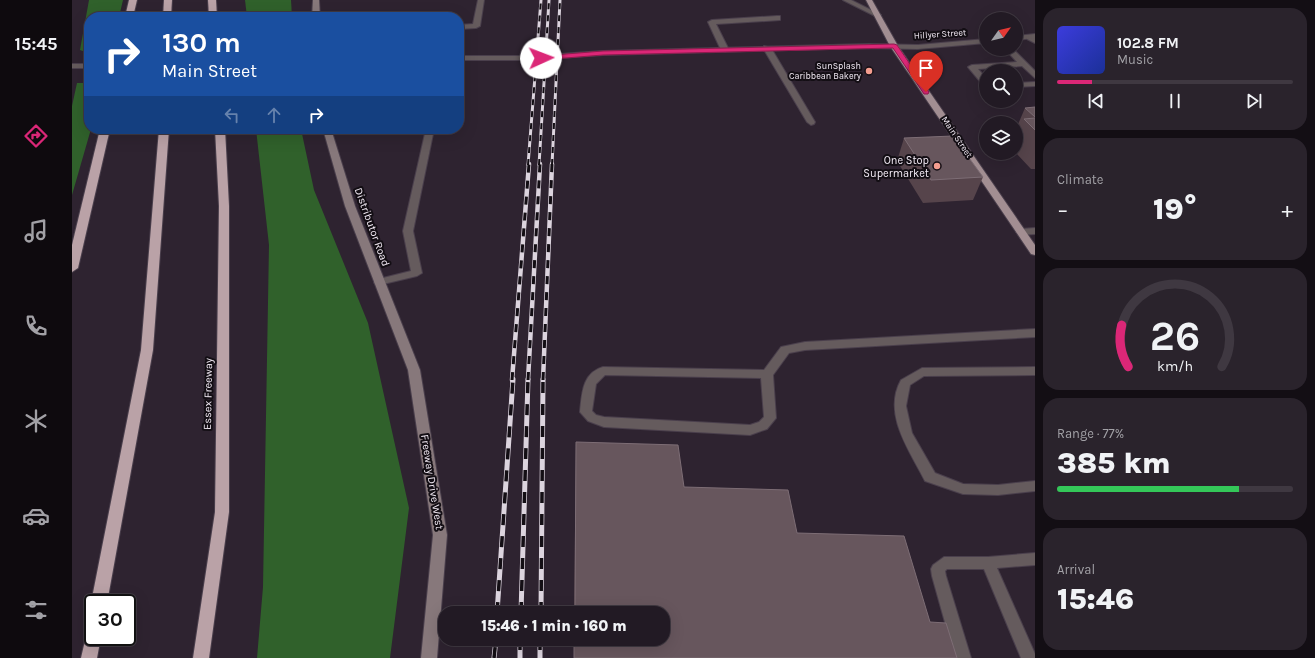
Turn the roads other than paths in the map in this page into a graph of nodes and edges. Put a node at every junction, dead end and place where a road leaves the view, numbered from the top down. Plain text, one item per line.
1 (133, 0) edge
2 (168, 0) edge
3 (212, 0) edge
4 (316, 0) edge
5 (481, 0) edge
6 (846, 0) edge
7 (869, 0) edge
8 (130, 12) edge
9 (167, 12) edge
10 (213, 12) edge
11 (316, 12) edge
12 (877, 16) junction
13 (777, 18) dead end
14 (464, 26) edge
15 (979, 42) edge
16 (894, 46) junction
17 (767, 48) junction
18 (725, 50) junction
19 (464, 56) edge
20 (1016, 56) edge
21 (1024, 64) joint
22 (72, 66) edge
23 (84, 66) edge
24 (979, 67) edge
25 (979, 75) edge
26 (1035, 76) edge
27 (1035, 84) edge
28 (1023, 85) edge
29 (811, 122) dead end
30 (105, 134) edge
31 (164, 134) edge
32 (220, 134) edge
33 (328, 134) edge
34 (429, 134) edge
35 (1035, 231) edge
36 (1021, 232) junction
37 (1035, 252) edge
38 (72, 268) edge
39 (379, 282) junction
40 (399, 332) joint
41 (1035, 333) edge
42 (1035, 371) edge
43 (767, 374) junction
44 (1035, 486) edge
45 (1035, 559) edge
46 (988, 563) junction
47 (102, 594) edge
48 (91, 646) edge
49 (89, 658) edge
50 (201, 658) edge
51 (429, 658) edge
52 (963, 658) edge
53 (1029, 658) edge

1 - 8 highway
2 - 9 highway
3 - 10 highway
4 - 11 main road
5 - 14 street
6 - 12 street
7 - 12 main road, Main Street
12 - 16 main road, Main Street
13 - 18 street
15 - 16 street, Hillyer Street
16 - 17 street, Hillyer Street
16 - 36 main road, Main Street
17 - 18 street, Hillyer Street
17 - 29 street
18 - 19 street, Hillyer Street
20 - 21 street
21 - 26 street
22 - 23 street
24 - 25 street
27 - 28 street
30 - 38 highway
31 - 47 highway
32 - 50 highway, Essex Freeway
33 - 39 main road, Distributor Road
34 - 39 street
35 - 36 street
36 - 37 main road, Main Street
39 - 40 main road, Distributor Road
40 - 51 main road, Freeway Drive West
41 - 43 street
42 - 44 street
43 - 43 street
45 - 46 street
46 - 52 street
46 - 53 street
48 - 49 highway

